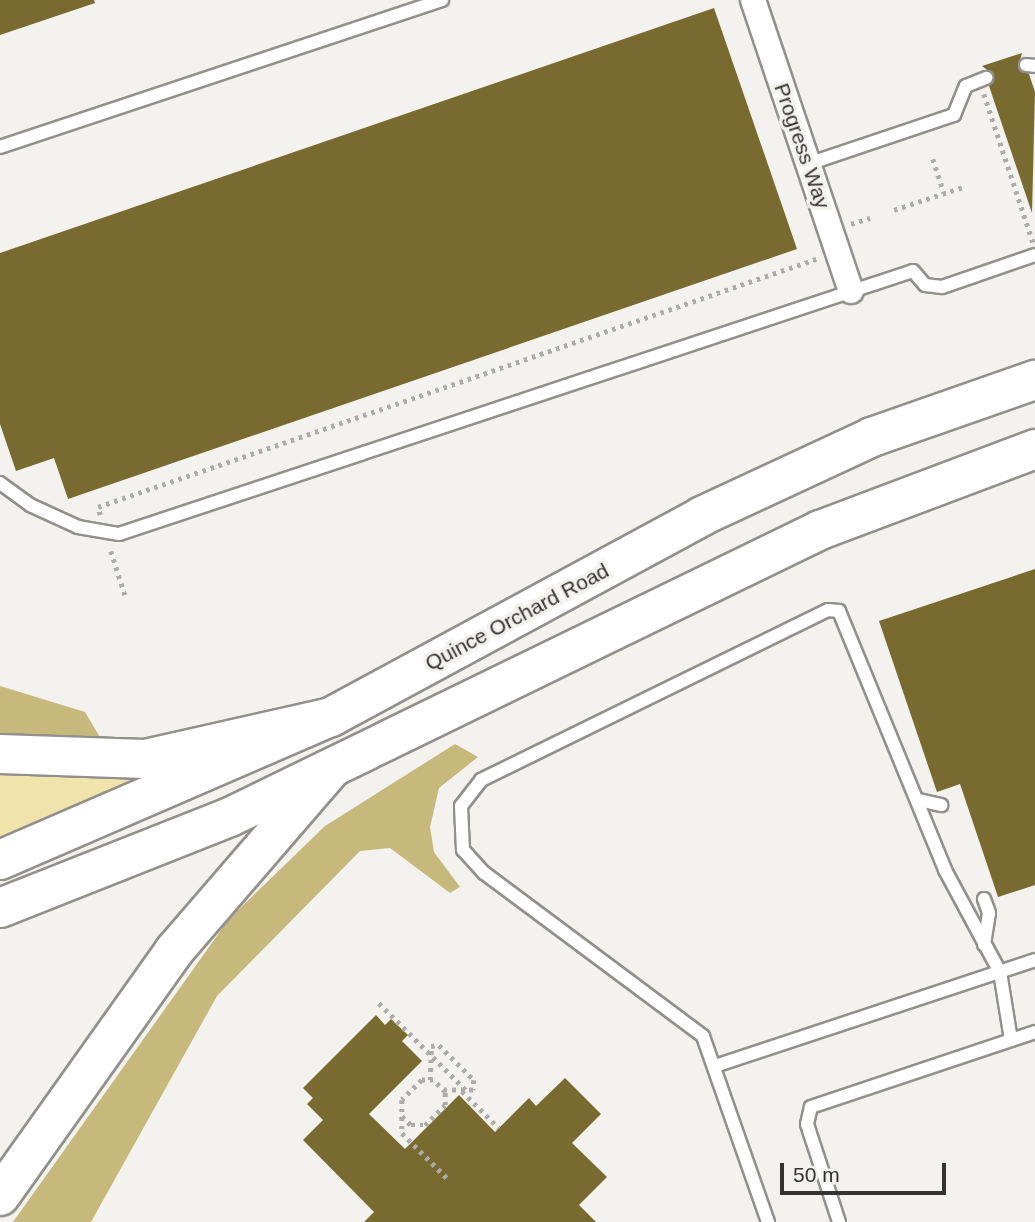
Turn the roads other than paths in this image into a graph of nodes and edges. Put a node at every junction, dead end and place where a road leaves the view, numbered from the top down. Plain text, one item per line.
1 (442, 0) edge
2 (753, 0) edge
3 (983, 79) road end
4 (0, 147) edge
5 (808, 164) junction
6 (1035, 256) edge
7 (851, 291) junction
8 (1035, 380) edge
9 (1035, 449) edge
10 (0, 483) edge
11 (331, 717) junction
12 (0, 754) edge
13 (331, 769) junction
14 (919, 800) junction
15 (941, 805) dead end
16 (0, 860) edge
17 (984, 899) dead end
18 (0, 908) edge
19 (984, 945) junction
20 (1035, 960) edge
21 (1000, 972) junction
22 (1035, 1032) edge
23 (1011, 1040) junction
24 (715, 1066) junction
25 (0, 1196) edge
26 (768, 1222) edge
27 (839, 1222) edge

1 - 4 lane
2 - 5 street, Progress Way
3 - 5 lane
5 - 7 street, Progress Way
6 - 7 lane
7 - 10 lane
8 - 11 main road, Quince Orchard Road
9 - 13 main road
11 - 12 main road
11 - 16 main road, Quince Orchard Road
13 - 18 main road
13 - 25 main road
14 - 15 lane
14 - 19 lane
14 - 24 lane
17 - 19 lane
19 - 21 lane
20 - 21 lane
21 - 23 lane
21 - 24 lane
22 - 23 lane
23 - 27 lane
24 - 26 lane

